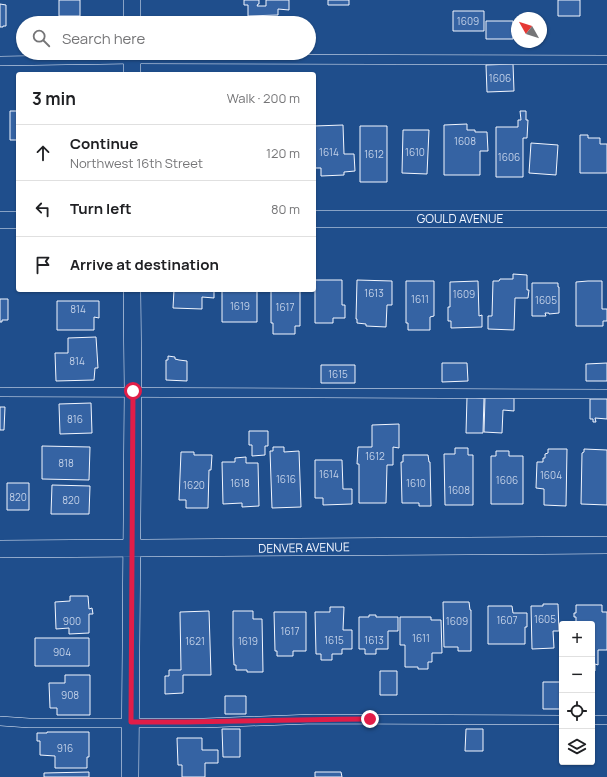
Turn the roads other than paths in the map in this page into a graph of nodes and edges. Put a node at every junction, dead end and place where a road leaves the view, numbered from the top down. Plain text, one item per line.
1 (132, 0) edge
2 (132, 16) edge
3 (607, 60) edge
4 (0, 61) edge
5 (132, 62) edge
6 (607, 219) edge
7 (0, 220) edge
8 (16, 220) edge
9 (316, 220) edge
10 (132, 292) edge
11 (133, 391) junction
12 (0, 392) edge
13 (607, 394) edge
14 (607, 545) edge
15 (132, 549) junction
16 (0, 550) edge
17 (559, 720) edge
18 (595, 720) edge
19 (607, 720) edge
20 (0, 721) edge
21 (131, 722) junction
22 (130, 777) edge

1 - 2 street
3 - 5 lane
4 - 5 lane
6 - 9 street, GOULD AVENUE
7 - 8 street
10 - 11 street
11 - 12 lane
11 - 13 lane
11 - 15 street
14 - 15 street, DENVER AVENUE
15 - 16 street, DENVER AVENUE
15 - 21 street
17 - 21 lane
18 - 19 lane
20 - 21 lane
21 - 22 street

